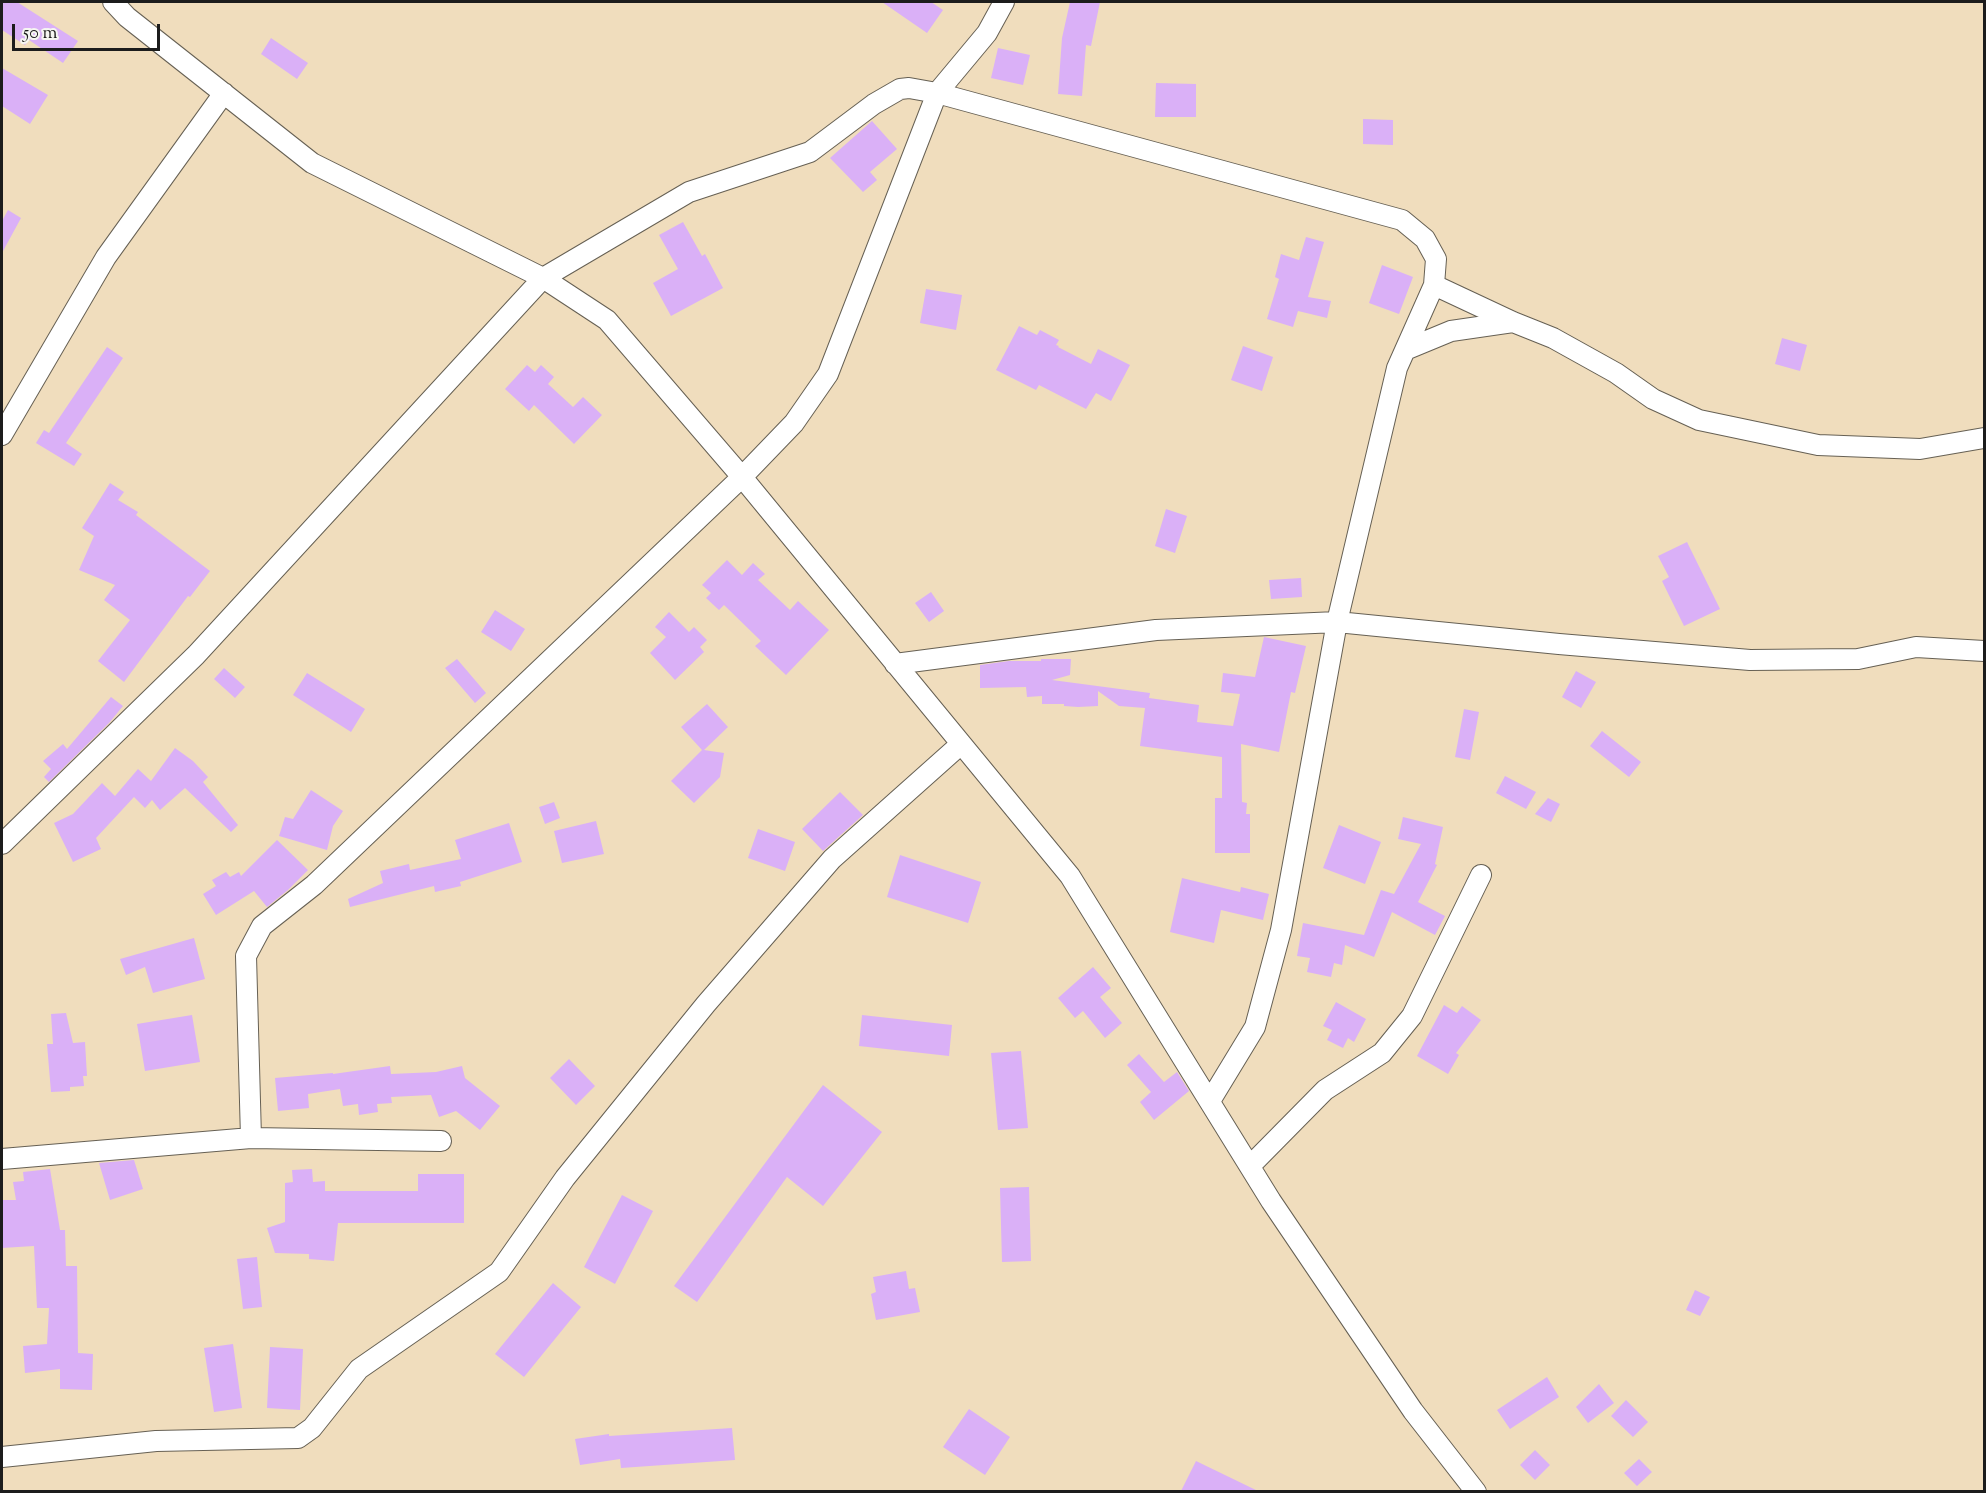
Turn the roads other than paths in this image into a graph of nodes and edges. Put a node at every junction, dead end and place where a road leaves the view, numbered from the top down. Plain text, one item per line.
1 (113, 2) edge
2 (1004, 2) edge
3 (224, 93) junction
4 (937, 93) junction
5 (543, 278) junction
6 (1434, 285) junction
7 (1513, 322) junction
8 (1405, 350) junction
9 (2, 435) edge
10 (1984, 438) edge
11 (742, 477) junction
12 (1337, 622) junction
13 (1984, 651) edge
14 (896, 664) junction
15 (961, 744) junction
16 (2, 844) edge
17 (1481, 875) dead end
18 (1210, 1101) junction
19 (251, 1138) junction
20 (441, 1141) dead end
21 (2, 1160) edge
22 (1250, 1166) junction
23 (2, 1457) edge
24 (1476, 1491) edge

1 - 3 street
2 - 4 street
3 - 5 street
3 - 9 street
4 - 5 street
4 - 6 street
4 - 11 street
5 - 11 street
5 - 16 street
6 - 7 street
6 - 8 street
7 - 8 street
7 - 10 street
8 - 12 street
11 - 14 street
11 - 19 street
12 - 13 street
12 - 14 street
12 - 18 street
14 - 15 street
15 - 18 street
15 - 23 street
17 - 22 street
18 - 22 street
19 - 20 street
19 - 21 street
22 - 24 street

